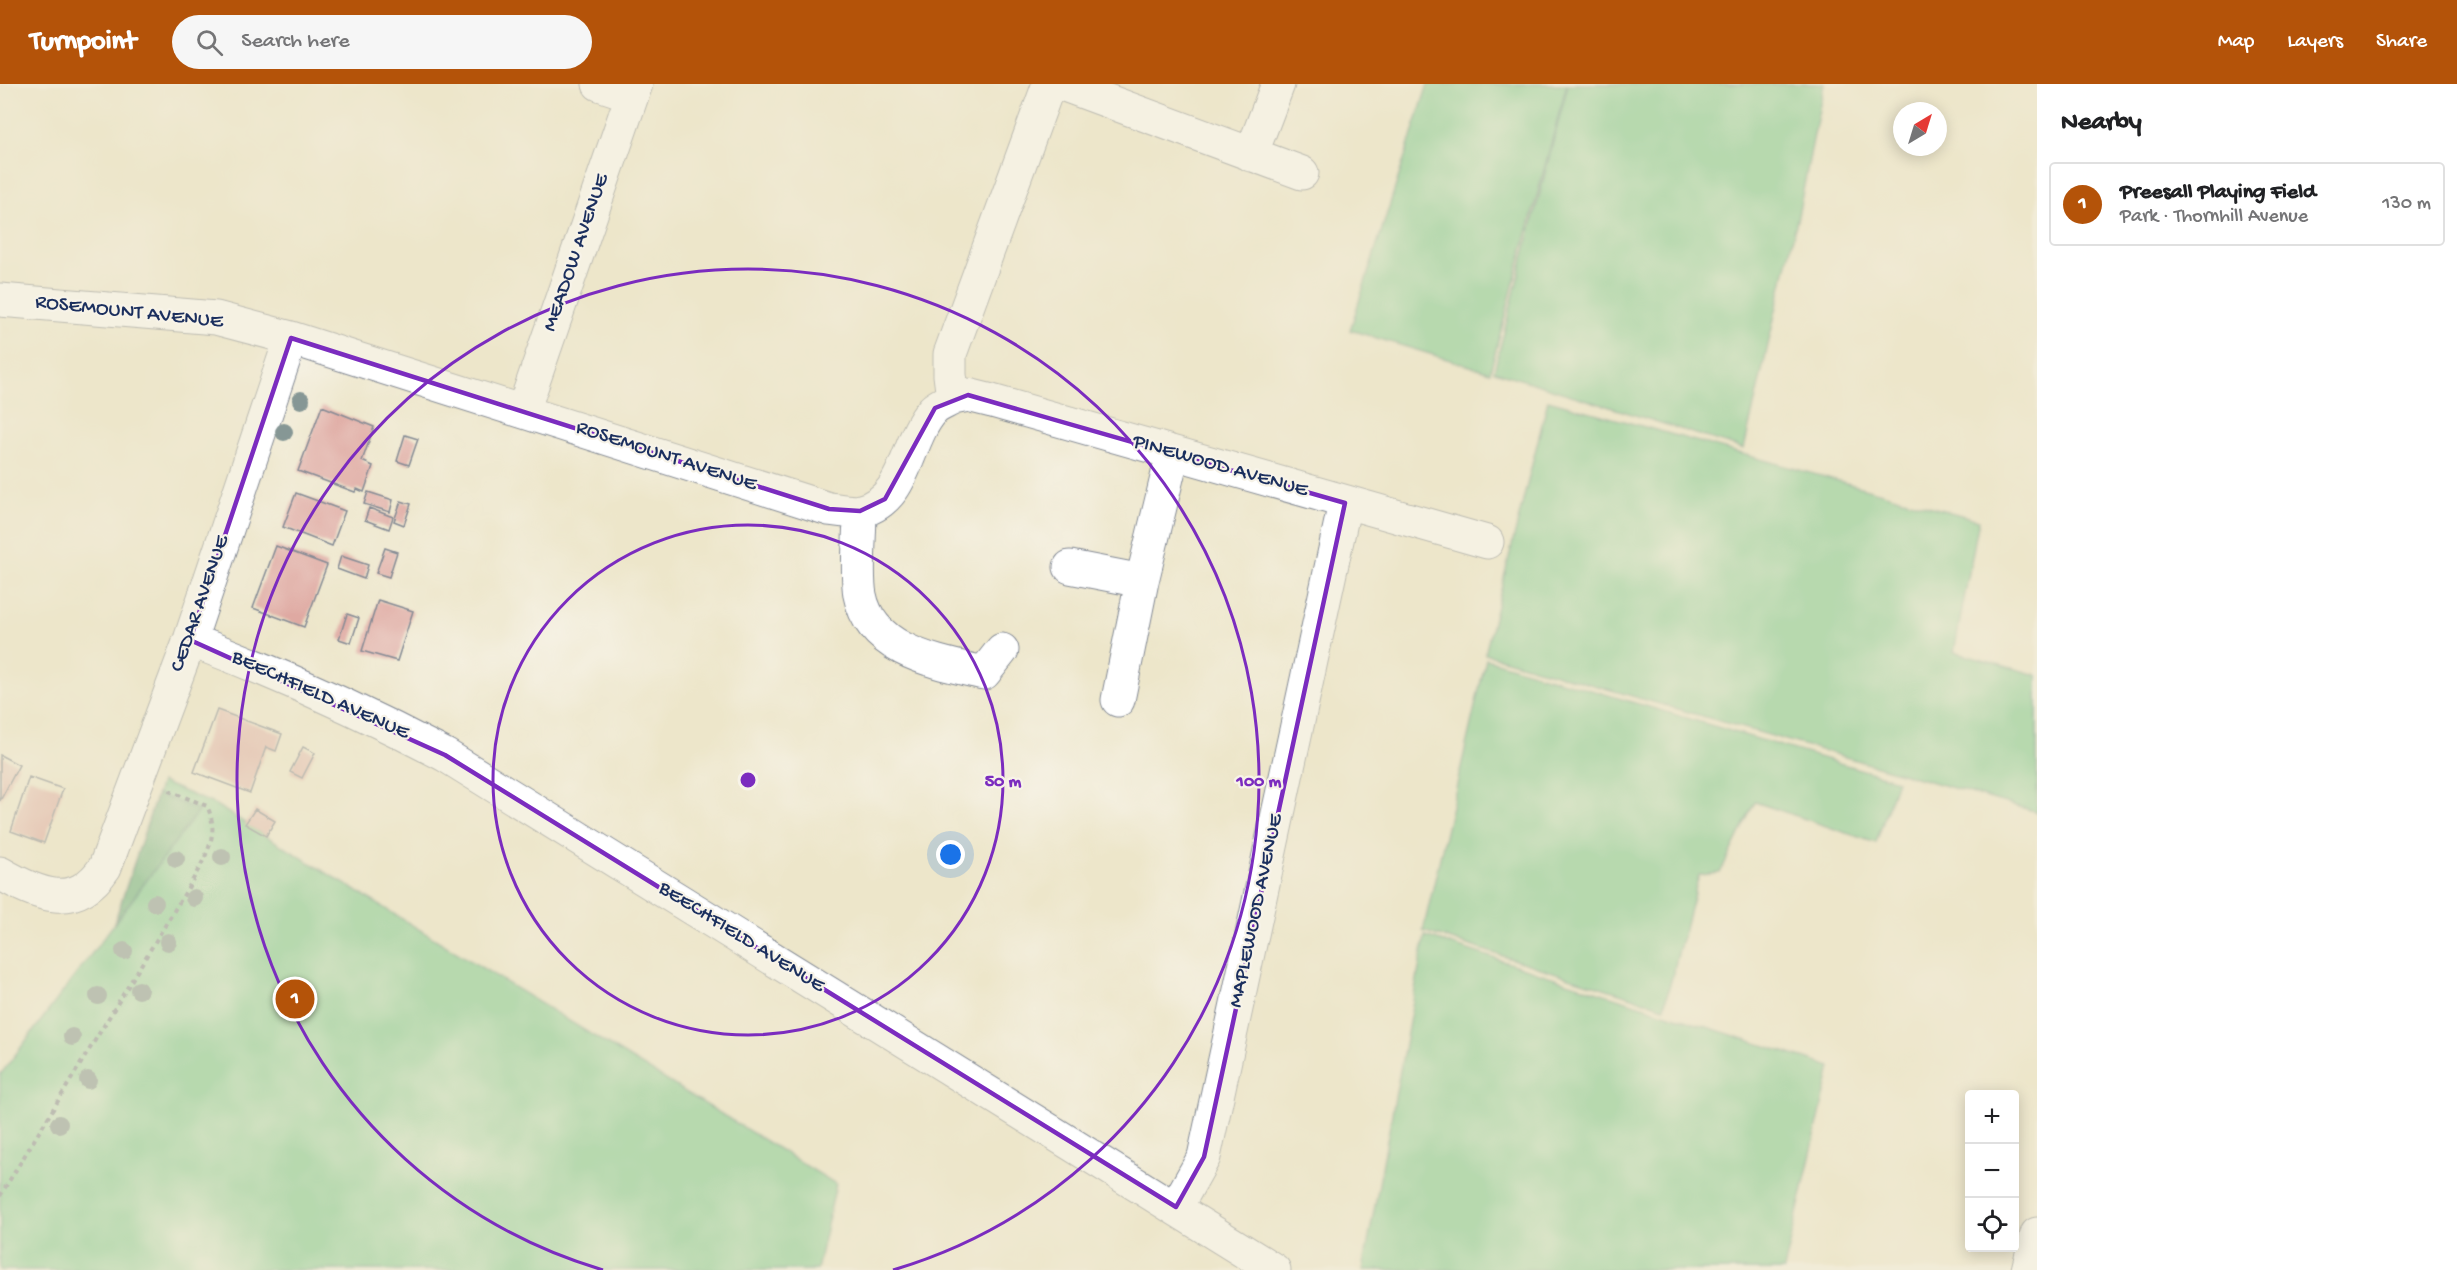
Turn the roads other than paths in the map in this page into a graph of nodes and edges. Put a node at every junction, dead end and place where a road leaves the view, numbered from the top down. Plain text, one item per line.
1 (599, 84) edge
2 (1049, 84) edge
3 (1062, 84) edge
4 (1278, 84) edge
5 (634, 89) edge
6 (1251, 155) junction
7 (1302, 173) dead end
8 (0, 300) edge
9 (291, 338) junction
10 (953, 398) junction
11 (523, 411) junction
12 (1173, 453) junction
13 (1345, 503) junction
14 (860, 512) junction
15 (1487, 542) dead end
16 (1070, 567) dead end
17 (1142, 581) junction
18 (190, 640) junction
19 (1002, 650) dead end
20 (1118, 700) dead end
21 (0, 873) edge
22 (1176, 1207) junction
23 (2037, 1234) edge
24 (1274, 1270) edge
25 (2028, 1270) edge

1 - 5 street, MEADOW AVENUE
2 - 10 street
3 - 6 street
4 - 6 street
5 - 11 street, MEADOW AVENUE
6 - 7 street
8 - 9 street, ROSEMOUNT AVENUE
9 - 11 street, ROSEMOUNT AVENUE
9 - 18 street, CEDAR AVENUE
10 - 12 street, PINEWOOD AVENUE
10 - 14 street
11 - 14 street, ROSEMOUNT AVENUE
12 - 13 street, PINEWOOD AVENUE
12 - 17 street
13 - 15 street, PINEWOOD AVENUE
13 - 22 street, MAPLEWOOD AVENUE
14 - 19 street
16 - 17 street
17 - 20 street
18 - 21 street, CEDAR AVENUE
18 - 22 street, BEECHFIELD AVENUE
22 - 24 street, BEECHFIELD AVENUE
23 - 25 street

